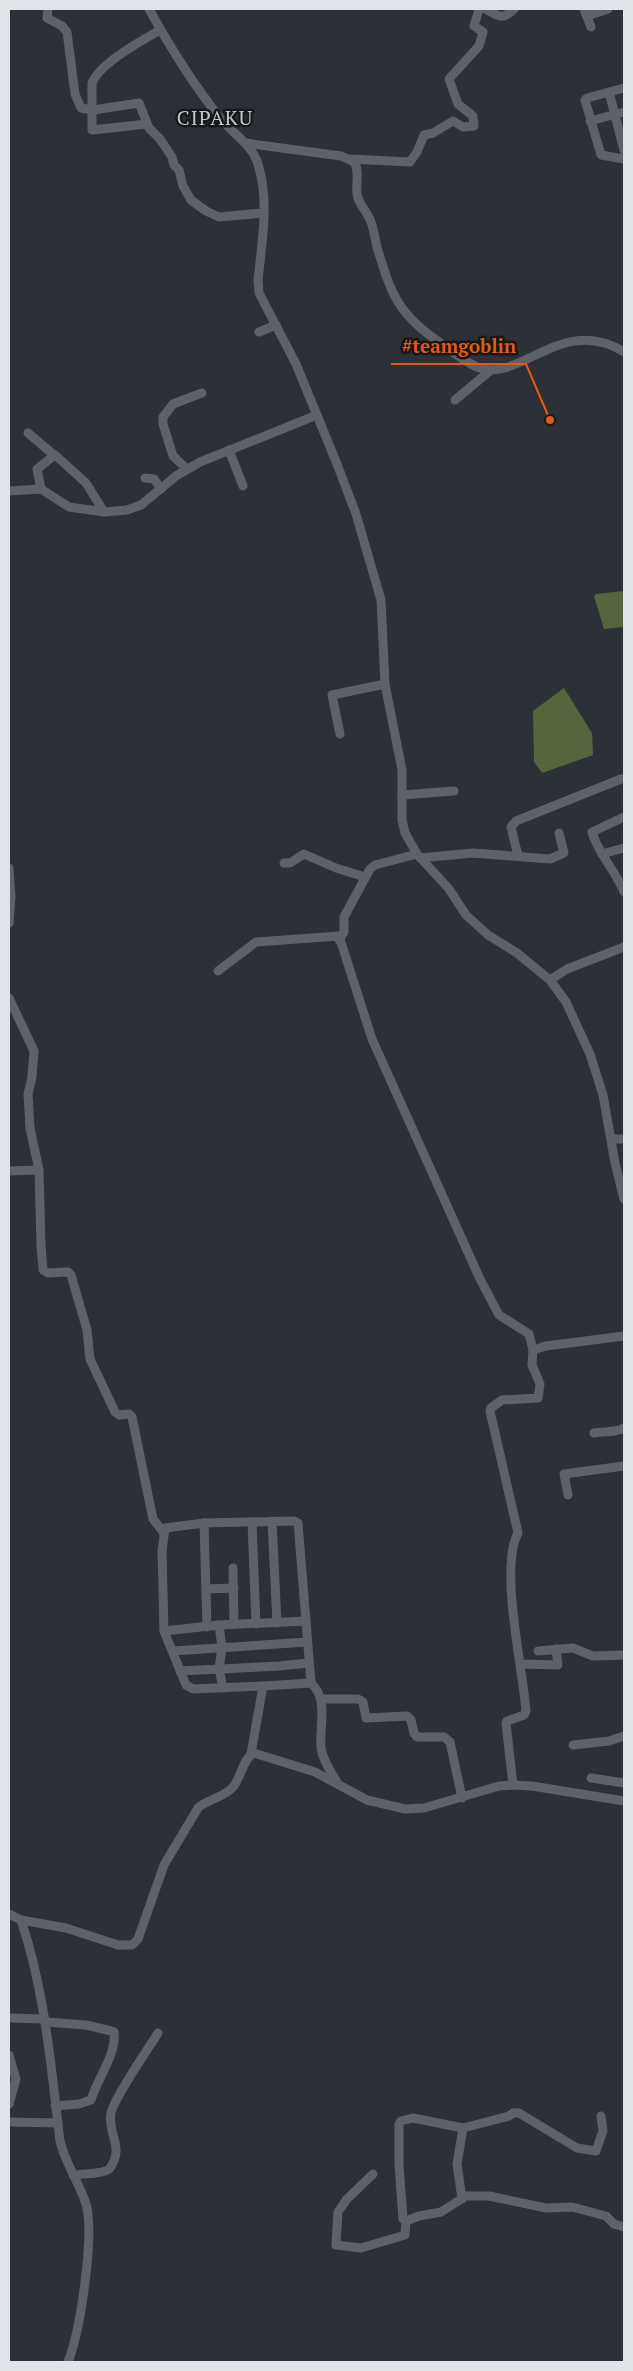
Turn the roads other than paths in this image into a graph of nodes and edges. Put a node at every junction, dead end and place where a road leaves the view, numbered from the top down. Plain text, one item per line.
1 (48, 9) edge
2 (149, 9) edge
3 (479, 9) edge
4 (485, 9) edge
5 (514, 9) edge
6 (608, 9) edge
7 (585, 12) edge
8 (591, 27) dead end
9 (160, 30) junction
10 (624, 88) edge
11 (608, 92) junction
12 (92, 110) junction
13 (624, 112) edge
14 (614, 114) junction
15 (590, 121) junction
16 (147, 124) junction
17 (245, 143) junction
18 (624, 150) edge
19 (350, 159) junction
20 (624, 159) edge
21 (263, 213) junction
22 (276, 325) junction
23 (259, 332) dead end
24 (624, 352) edge
25 (491, 370) junction
26 (202, 393) dead end
27 (455, 400) dead end
28 (317, 415) junction
29 (28, 433) dead end
30 (229, 450) junction
31 (54, 455) junction
32 (187, 469) junction
33 (145, 478) dead end
34 (243, 486) dead end
35 (41, 489) junction
36 (161, 489) junction
37 (9, 491) edge
38 (104, 512) junction
39 (385, 684) junction
40 (340, 734) dead end
41 (621, 779) dead end
42 (454, 791) dead end
43 (402, 795) junction
44 (624, 817) edge
45 (559, 834) dead end
46 (624, 848) edge
47 (602, 854) junction
48 (418, 856) junction
49 (518, 856) junction
50 (284, 863) dead end
51 (9, 868) edge
52 (365, 877) junction
53 (624, 892) edge
54 (9, 923) edge
55 (340, 940) junction
56 (624, 947) edge
57 (218, 971) dead end
58 (550, 980) junction
59 (9, 998) edge
60 (612, 1139) junction
61 (624, 1139) edge
62 (40, 1170) junction
63 (9, 1171) edge
64 (624, 1199) edge
65 (624, 1336) edge
66 (533, 1350) junction
67 (624, 1428) edge
68 (594, 1433) dead end
69 (624, 1466) edge
70 (568, 1495) dead end
71 (272, 1521) junction
72 (252, 1522) junction
73 (204, 1524) junction
74 (164, 1533) junction
75 (233, 1568) dead end
76 (234, 1588) junction
77 (206, 1589) junction
78 (306, 1621) junction
79 (277, 1623) junction
80 (234, 1624) junction
81 (256, 1624) junction
82 (219, 1625) junction
83 (207, 1627) junction
84 (164, 1631) junction
85 (307, 1642) junction
86 (222, 1647) junction
87 (556, 1649) junction
88 (173, 1651) junction
89 (538, 1651) dead end
90 (624, 1655) edge
91 (309, 1662) junction
92 (521, 1664) junction
93 (219, 1669) junction
94 (180, 1671) junction
95 (311, 1683) junction
96 (262, 1686) junction
97 (223, 1688) junction
98 (321, 1699) junction
99 (624, 1736) edge
100 (573, 1745) dead end
101 (252, 1754) junction
102 (591, 1778) dead end
103 (624, 1783) edge
104 (338, 1784) junction
105 (513, 1785) junction
106 (462, 1798) junction
107 (624, 1801) edge
108 (9, 1914) edge
109 (21, 1920) junction
110 (9, 2018) edge
111 (45, 2021) junction
112 (158, 2033) dead end
113 (9, 2055) edge
114 (9, 2104) edge
115 (55, 2106) junction
116 (600, 2116) dead end
117 (9, 2122) edge
118 (58, 2123) junction
119 (462, 2128) junction
120 (372, 2174) dead end
121 (73, 2175) junction
122 (462, 2199) junction
123 (406, 2221) junction
124 (624, 2227) edge
125 (68, 2362) edge

1 - 12 street
2 - 9 street
3 - 19 street
4 - 5 street
6 - 7 street
7 - 8 street
9 - 12 street
9 - 17 street
10 - 11 street
11 - 14 street
11 - 15 street
12 - 16 street
12 - 16 street
13 - 14 street
14 - 15 street
14 - 18 street
15 - 20 street
16 - 21 street
17 - 19 street
17 - 21 street
19 - 25 street
21 - 22 street
22 - 23 street
22 - 28 street
24 - 25 street
25 - 27 street
26 - 32 street
28 - 30 street
28 - 39 street
29 - 31 street
30 - 32 street
30 - 34 street
31 - 35 street
31 - 38 street
32 - 36 street
33 - 36 street
35 - 37 street
35 - 38 street
36 - 38 street
39 - 40 street
39 - 43 street
41 - 49 street
42 - 43 street
43 - 48 street
44 - 47 street
45 - 49 street
46 - 47 street
47 - 53 street
48 - 49 street
48 - 52 street
48 - 58 street
50 - 52 street
51 - 54 street
52 - 55 street
55 - 57 street
55 - 66 street
56 - 58 street
58 - 60 street
59 - 62 street
60 - 61 street
60 - 64 street
62 - 63 street
62 - 74 street
65 - 66 street
66 - 92 street
67 - 68 street
69 - 70 street
71 - 72 street
71 - 78 street
71 - 79 street
72 - 73 street
72 - 81 street
73 - 74 street
73 - 77 street
74 - 84 street
75 - 76 street
76 - 77 street
76 - 80 street
77 - 83 street
78 - 79 street
78 - 85 street
79 - 81 street
80 - 81 street
80 - 82 street
82 - 83 street
82 - 86 street
83 - 84 street
84 - 88 street
85 - 86 street
85 - 91 street
86 - 88 street
86 - 93 street
87 - 89 street
87 - 90 street
87 - 92 street
88 - 94 street
91 - 93 street
91 - 95 street
92 - 105 street
93 - 94 street
93 - 97 street
94 - 97 street
95 - 96 street
95 - 98 street
96 - 97 street
96 - 101 street
98 - 104 street
98 - 106 street
99 - 100 street
101 - 104 street
101 - 109 street
102 - 103 street
104 - 106 street
105 - 106 street
105 - 107 street
108 - 109 street
109 - 111 street
110 - 111 street
111 - 115 street
111 - 115 street
112 - 121 street
113 - 114 street
115 - 118 street
116 - 119 street
117 - 118 street
118 - 121 street
119 - 122 street
119 - 123 street
120 - 123 street
121 - 125 street
122 - 123 street
122 - 124 street

